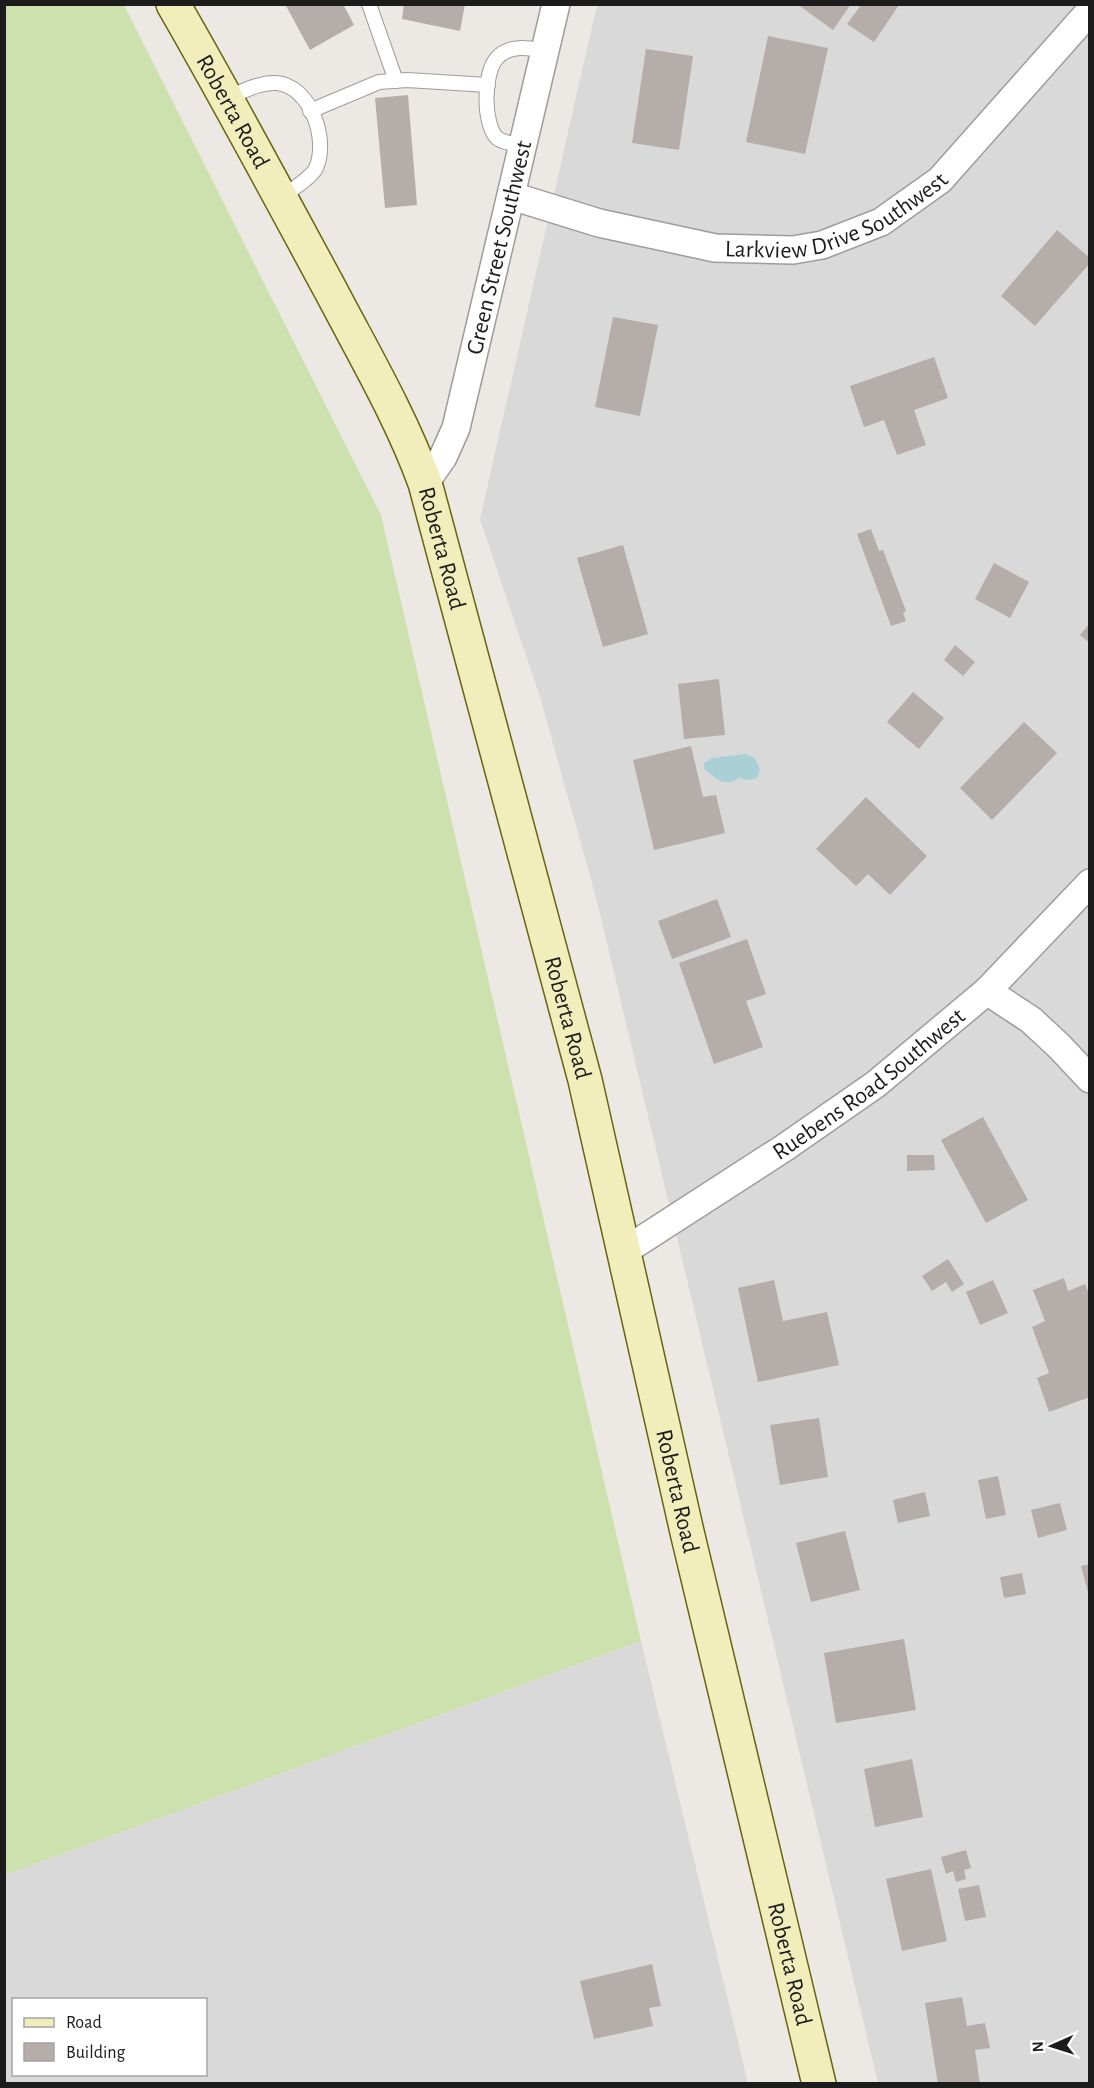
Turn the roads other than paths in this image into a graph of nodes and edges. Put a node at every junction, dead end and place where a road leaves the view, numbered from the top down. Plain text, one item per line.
1 (173, 4) edge
2 (369, 4) edge
3 (556, 4) edge
4 (1089, 11) edge
5 (545, 51) junction
6 (396, 81) junction
7 (488, 85) junction
8 (227, 98) junction
9 (310, 111) junction
10 (524, 146) junction
11 (512, 196) junction
12 (281, 198) junction
13 (425, 483) junction
14 (1089, 883) edge
15 (987, 991) junction
16 (1089, 1079) edge
17 (623, 1252) junction
18 (819, 2084) edge

1 - 8 street, Roberta Road
2 - 6 lane
3 - 5 street, Green Street Southwest
4 - 11 street, Larkview Drive Southwest
5 - 7 lane
5 - 10 street, Green Street Southwest
6 - 7 lane
6 - 9 lane
7 - 10 lane
8 - 9 lane
8 - 12 street, Roberta Road
9 - 12 lane
10 - 11 street, Green Street Southwest
11 - 13 street, Green Street Southwest
12 - 13 street, Roberta Road
13 - 17 street, Roberta Road
14 - 15 street, Ruebens Road Southwest
15 - 16 street
15 - 17 street, Ruebens Road Southwest
17 - 18 street, Roberta Road

